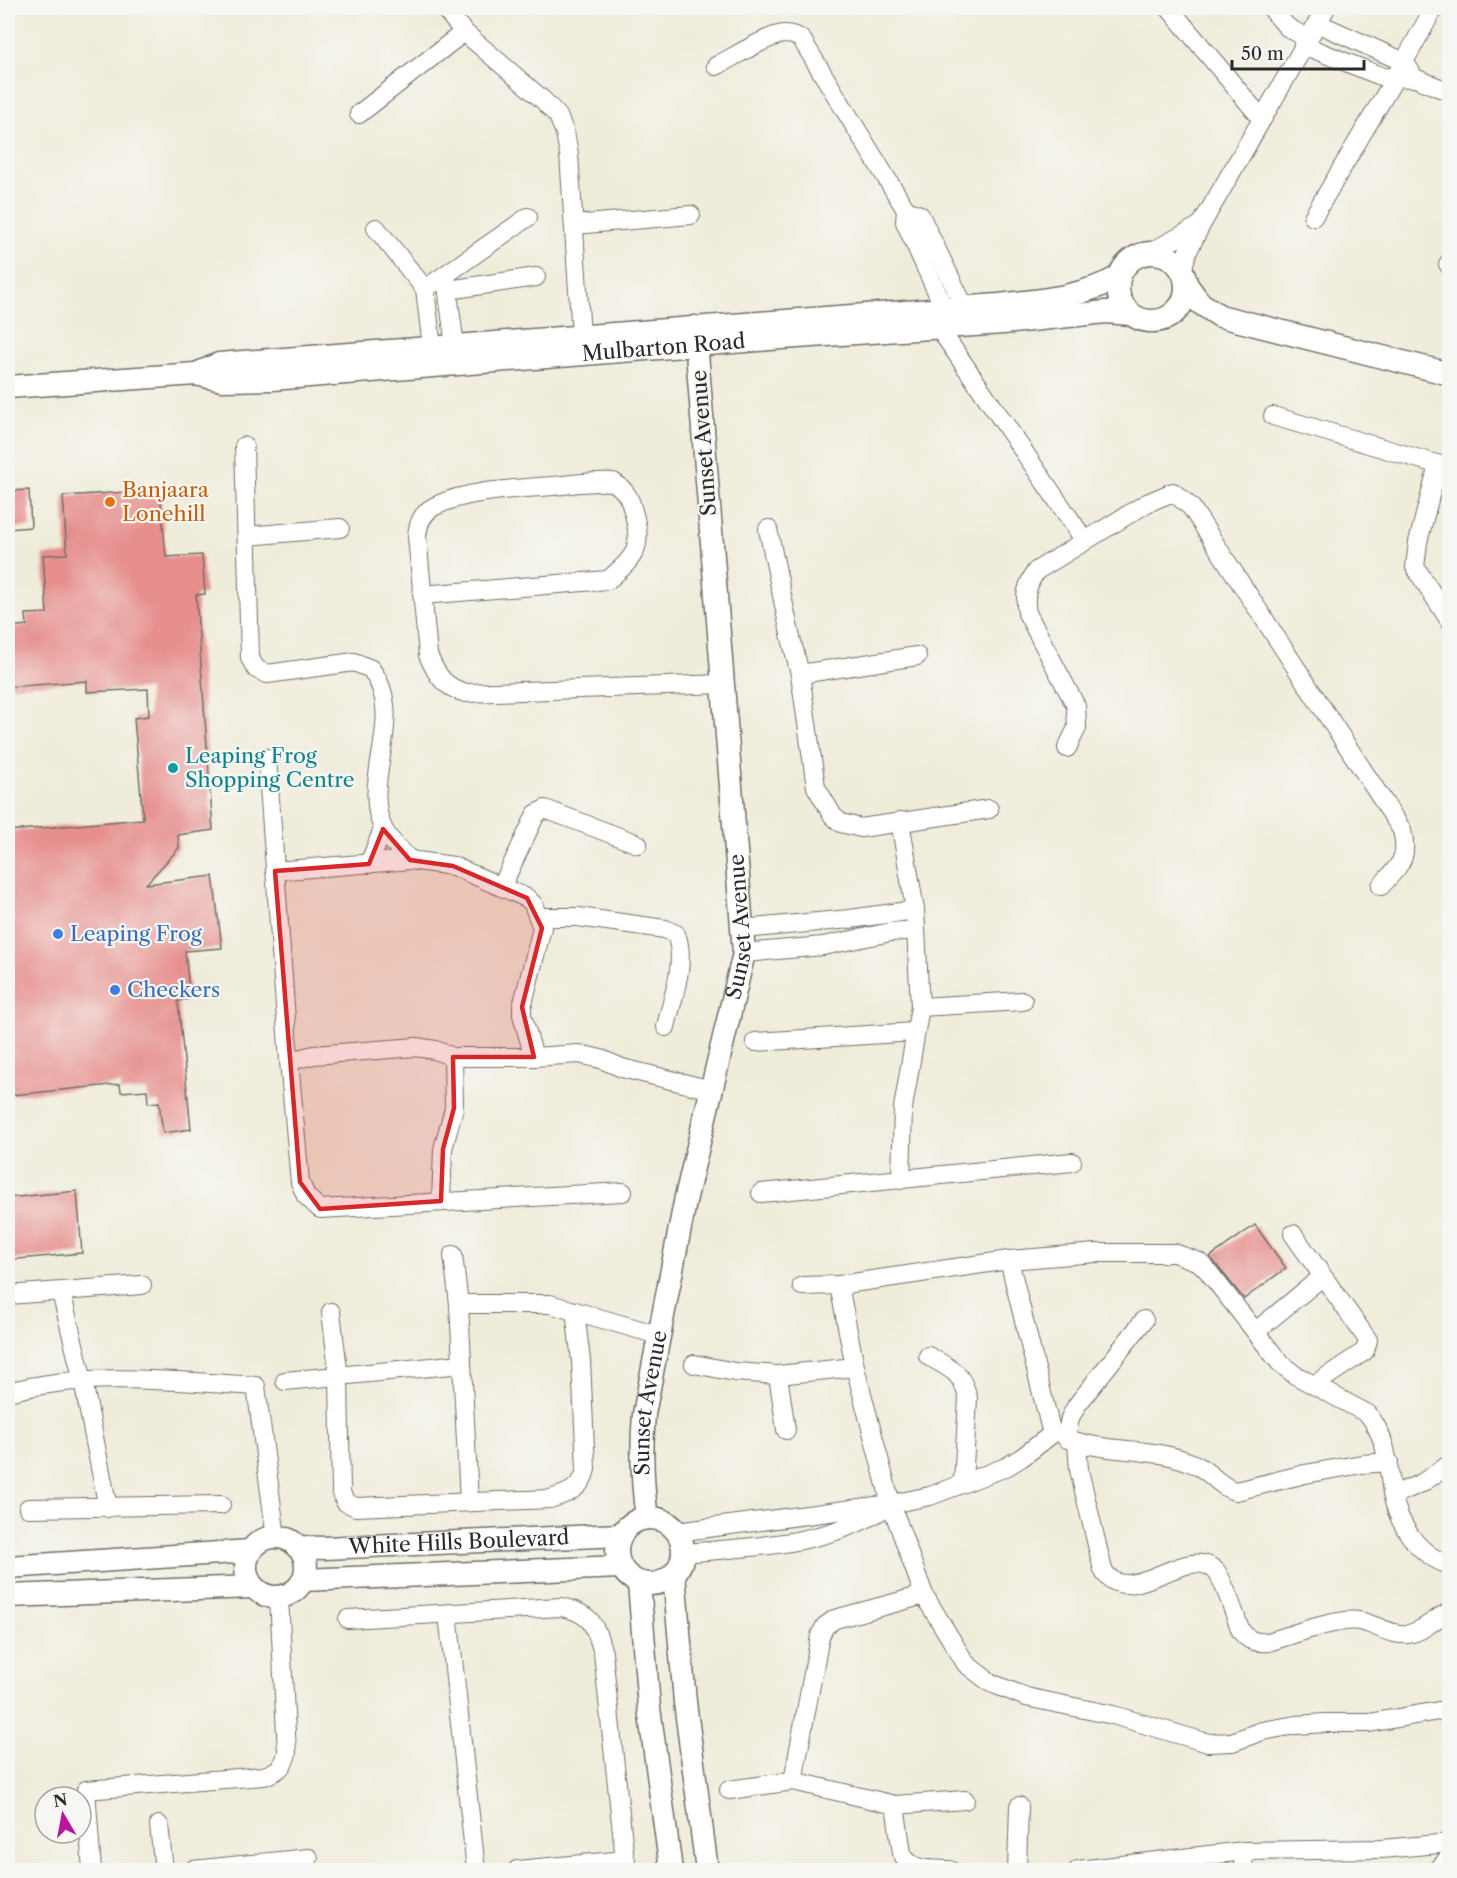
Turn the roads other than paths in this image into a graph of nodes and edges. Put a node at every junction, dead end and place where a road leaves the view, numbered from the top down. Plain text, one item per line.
1 (444, 8) edge
2 (1169, 8) edge
3 (1271, 8) edge
4 (1434, 8) edge
5 (1321, 15) edge
6 (464, 32) junction
7 (1305, 42) junction
8 (716, 66) dead end
9 (1400, 70) junction
10 (1449, 92) edge
11 (359, 114) dead end
12 (1262, 119) junction
13 (692, 215) dead end
14 (528, 217) dead end
15 (1313, 217) dead end
16 (574, 225) junction
17 (1201, 225) junction
18 (376, 228) dead end
19 (1149, 253) junction
20 (536, 277) dead end
21 (1119, 277) junction
22 (1184, 277) junction
23 (447, 282) junction
24 (424, 289) junction
25 (946, 314) junction
26 (1131, 314) junction
27 (1220, 316) junction
28 (1168, 317) junction
29 (581, 336) junction
30 (695, 336) junction
31 (455, 346) junction
32 (432, 347) junction
33 (196, 374) junction
34 (1449, 374) edge
35 (8, 387) edge
36 (1273, 416) dead end
37 (244, 446) dead end
38 (1444, 467) edge
39 (340, 528) dead end
40 (768, 530) dead end
41 (248, 536) junction
42 (1085, 541) junction
43 (422, 595) junction
44 (1449, 621) edge
45 (917, 656) dead end
46 (800, 674) junction
47 (723, 684) junction
48 (1067, 748) dead end
49 (267, 758) dead end
50 (989, 809) dead end
51 (900, 821) junction
52 (383, 829) junction
53 (638, 844) dead end
54 (410, 861) junction
55 (369, 864) junction
56 (275, 871) junction
57 (502, 886) junction
58 (1381, 886) dead end
59 (915, 910) junction
60 (539, 916) junction
61 (743, 929) junction
62 (916, 930) junction
63 (744, 953) junction
64 (1023, 1001) dead end
65 (920, 1007) junction
66 (666, 1027) dead end
67 (915, 1032) junction
68 (755, 1042) dead end
69 (453, 1057) junction
70 (534, 1057) junction
71 (289, 1061) junction
72 (712, 1090) junction
73 (1072, 1162) dead end
74 (901, 1180) junction
75 (623, 1192) dead end
76 (761, 1193) dead end
77 (441, 1201) junction
78 (1293, 1234) dead end
79 (453, 1255) dead end
80 (1009, 1260) junction
81 (1322, 1277) junction
82 (142, 1285) dead end
83 (839, 1285) junction
84 (802, 1286) dead end
85 (61, 1292) junction
86 (8, 1295) edge
87 (459, 1304) junction
88 (575, 1311) junction
89 (331, 1312) dead end
90 (1144, 1320) dead end
91 (1256, 1331) junction
92 (658, 1335) junction
93 (928, 1356) dead end
94 (462, 1364) junction
95 (694, 1364) dead end
96 (855, 1367) junction
97 (778, 1375) junction
98 (339, 1378) junction
99 (83, 1381) junction
100 (285, 1382) dead end
101 (1314, 1385) junction
102 (8, 1392) edge
103 (786, 1430) dead end
104 (1065, 1438) junction
105 (1389, 1462) junction
106 (1449, 1464) edge
107 (963, 1483) junction
108 (1393, 1495) junction
109 (469, 1502) junction
110 (891, 1504) junction
111 (221, 1505) dead end
112 (28, 1508) dead end
113 (108, 1508) junction
114 (647, 1518) junction
115 (621, 1535) junction
116 (276, 1538) junction
117 (680, 1542) junction
118 (297, 1547) junction
119 (250, 1551) junction
120 (1449, 1565) edge
121 (8, 1567) edge
122 (620, 1567) junction
123 (674, 1574) junction
124 (303, 1580) junction
125 (639, 1583) junction
126 (253, 1587) junction
127 (924, 1595) junction
128 (8, 1596) edge
129 (279, 1597) junction
130 (1449, 1612) edge
131 (448, 1614) junction
132 (348, 1619) dead end
133 (1449, 1709) edge
134 (793, 1781) junction
135 (729, 1790) dead end
136 (965, 1800) dead end
137 (896, 1805) junction
138 (1019, 1806) dead end
139 (159, 1825) dead end
140 (1449, 1843) edge
141 (1244, 1851) junction
142 (1449, 1856) edge
143 (309, 1858) dead end
144 (626, 1865) edge
145 (1134, 1867) edge
146 (218, 1869) edge
147 (92, 1870) edge
148 (164, 1870) edge
149 (193, 1870) edge
150 (476, 1870) edge
151 (517, 1870) edge
152 (671, 1870) edge
153 (707, 1870) edge
154 (950, 1870) edge
155 (1017, 1870) edge
156 (1078, 1870) edge
157 (1244, 1870) edge
158 (1438, 1870) edge

1 - 6 street
2 - 12 street
3 - 7 street
4 - 9 street
5 - 7 street
5 - 9 street
6 - 11 street
6 - 16 street
7 - 9 street
7 - 12 street
8 - 25 street
9 - 10 street
9 - 15 street
12 - 17 street
13 - 16 street
14 - 23 street
16 - 29 street
17 - 19 street, Mulbarton Road
17 - 22 street
18 - 24 street
19 - 21 street, Mulbarton Road
19 - 22 street
20 - 23 street
21 - 25 street, Mulbarton Road
21 - 26 street
22 - 27 street
22 - 28 street
23 - 24 street
23 - 31 street
24 - 32 street
25 - 26 street, Mulbarton Road
25 - 30 street, Mulbarton Road
25 - 42 street
26 - 28 street, Mulbarton Road
27 - 28 street, Mulbarton Road
27 - 34 street
29 - 30 street, Mulbarton Road
29 - 31 street, Mulbarton Road
30 - 33 street, Mulbarton Road
30 - 47 street, Sunset Avenue
31 - 32 street, Mulbarton Road
32 - 33 street, Mulbarton Road
33 - 35 street, Mulbarton Road
36 - 38 street
37 - 41 street
38 - 44 street
39 - 41 street
40 - 46 street
41 - 52 street
42 - 48 street
42 - 58 street
43 - 43 street
43 - 47 street
45 - 46 street
46 - 51 street
47 - 61 street, Sunset Avenue
49 - 56 street
50 - 51 street
51 - 59 street
52 - 54 street
52 - 55 street
53 - 57 street
54 - 55 street
54 - 57 street
55 - 56 street
56 - 71 street
57 - 60 street
59 - 61 street
59 - 62 street
60 - 66 street
60 - 70 street
61 - 63 street, Sunset Avenue
62 - 63 street
62 - 65 street
63 - 72 street, Sunset Avenue
64 - 65 street
65 - 67 street
67 - 68 street
67 - 74 street
69 - 70 street
69 - 71 street
69 - 77 street
70 - 72 street
71 - 77 street
72 - 92 street, Sunset Avenue
73 - 74 street
74 - 76 street
75 - 77 street
78 - 81 street
79 - 87 street
80 - 83 street
80 - 91 street
80 - 104 street
81 - 91 street
81 - 101 street
82 - 85 street
83 - 84 street
83 - 96 street
85 - 86 street
85 - 99 street
87 - 88 street
87 - 94 street
88 - 92 street
88 - 109 street
89 - 98 street
90 - 104 street
91 - 101 street
92 - 114 street, Sunset Avenue
93 - 107 street
94 - 98 street
94 - 109 street
95 - 97 street
96 - 97 street
96 - 110 street
97 - 103 street
98 - 100 street
98 - 109 street
99 - 102 street
99 - 113 street
99 - 116 street
101 - 105 street
104 - 105 street
104 - 107 street
104 - 130 street
105 - 108 street
106 - 108 street
107 - 110 street
108 - 120 street
110 - 117 street
110 - 117 street
110 - 127 street
111 - 113 street
112 - 113 street
114 - 115 street
114 - 117 street
115 - 118 street, White Hills Boulevard
115 - 122 street
116 - 118 street
116 - 119 street
117 - 123 street
118 - 124 street
119 - 121 street
119 - 126 street
122 - 124 street, White Hills Boulevard
122 - 125 street
123 - 125 street
123 - 153 street
124 - 129 street
125 - 152 street
126 - 128 street
126 - 129 street
127 - 133 street
127 - 134 street
129 - 147 street
131 - 132 street
131 - 144 street
131 - 150 street
134 - 135 street
134 - 137 street
136 - 137 street
137 - 154 street
138 - 155 street
139 - 148 street
140 - 141 street
141 - 145 street
141 - 157 street
142 - 158 street
143 - 146 street
144 - 151 street
145 - 156 street
146 - 149 street

